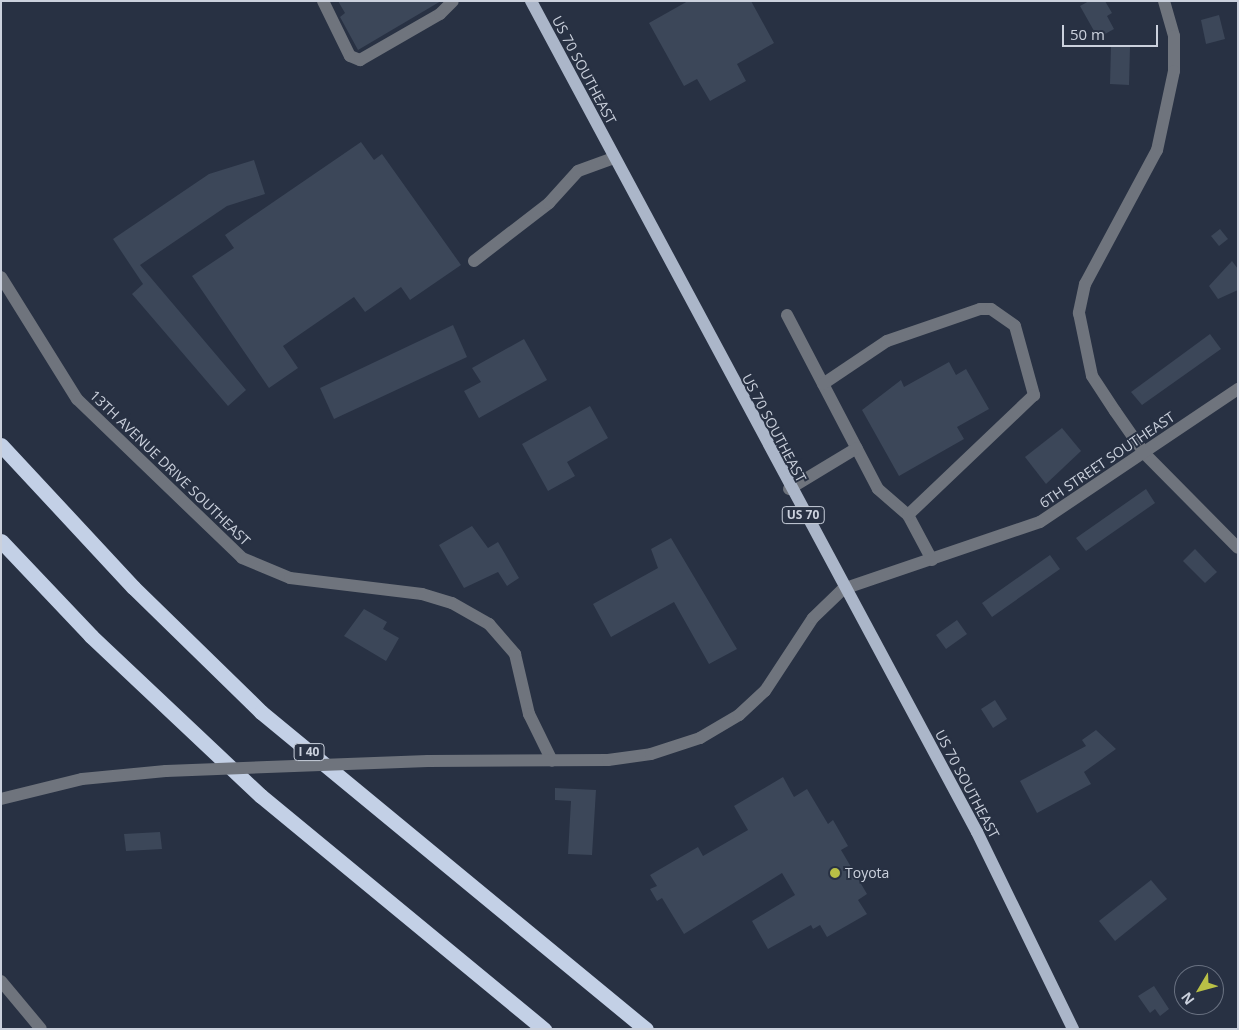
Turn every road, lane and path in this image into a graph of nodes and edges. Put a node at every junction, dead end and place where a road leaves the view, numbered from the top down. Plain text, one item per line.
1 (322, 1) edge
2 (453, 1) edge
3 (531, 1) edge
4 (1164, 1) edge
5 (614, 158) junction
6 (474, 261) dead end
7 (1, 277) edge
8 (787, 315) dead end
9 (823, 384) junction
10 (1238, 389) edge
11 (1, 445) edge
12 (857, 448) junction
13 (1145, 454) junction
14 (789, 489) junction
15 (908, 515) junction
16 (1, 541) edge
17 (1238, 548) edge
18 (932, 560) junction
19 (843, 589) junction
20 (552, 761) junction
21 (1, 799) edge
22 (1, 981) edge
23 (40, 1029) edge
24 (544, 1029) edge
25 (646, 1029) edge
26 (1073, 1029) edge

1 - 2 street
3 - 5 main road, US 70 SOUTHEAST / US 70
4 - 13 street
5 - 6 street
5 - 14 main road, US 70 SOUTHEAST / US 70
7 - 20 street, 13TH AVENUE DRIVE SOUTHEAST
8 - 9 street
9 - 12 street
9 - 15 street
10 - 13 street, 6TH STREET SOUTHEAST
11 - 25 highway, I 40
12 - 14 street
12 - 15 street
13 - 17 street
13 - 18 street, 6TH STREET SOUTHEAST
14 - 19 main road, US 70 SOUTHEAST / US 70
15 - 18 street
16 - 24 highway
18 - 19 street, 6TH STREET SOUTHEAST
19 - 20 street
19 - 26 main road, US 70 SOUTHEAST / US 70
20 - 21 street, bridge
22 - 23 street

